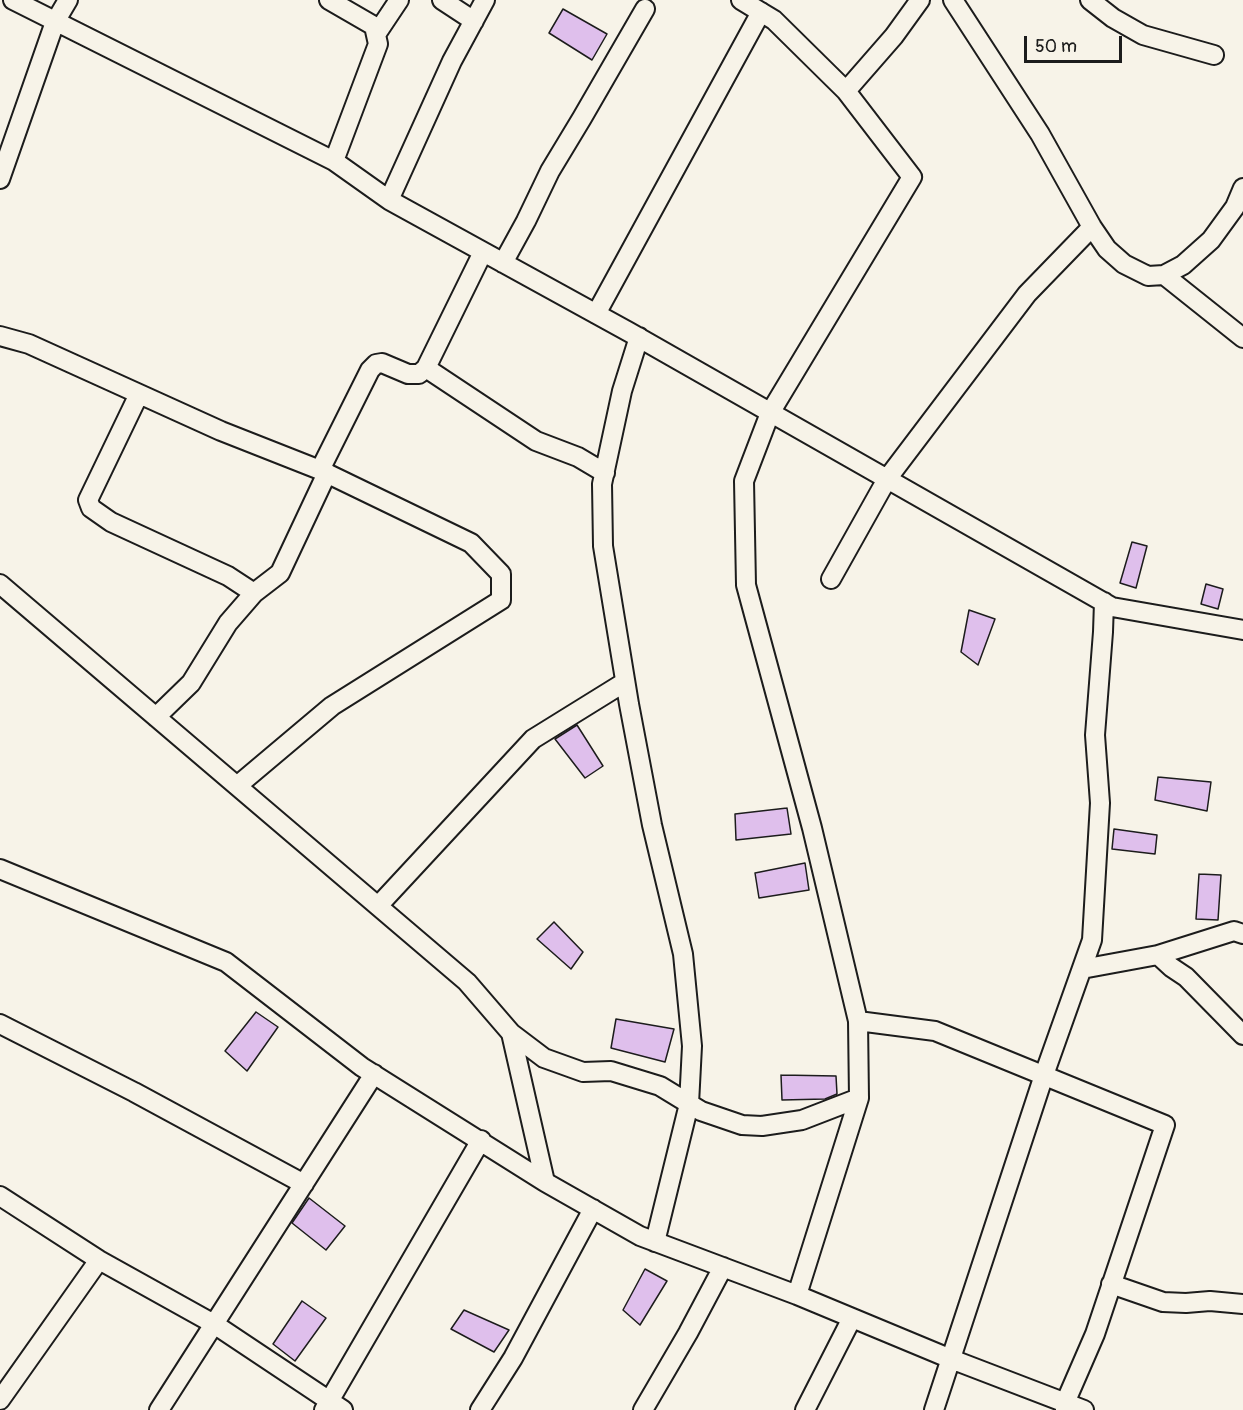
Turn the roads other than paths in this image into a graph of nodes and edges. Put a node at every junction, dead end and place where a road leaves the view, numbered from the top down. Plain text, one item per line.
1 (14, 0) edge
2 (68, 0) edge
3 (329, 0) edge
4 (399, 0) edge
5 (442, 0) edge
6 (485, 0) edge
7 (741, 0) edge
8 (920, 0) edge
9 (952, 0) edge
10 (1090, 0) edge
11 (645, 9) dead end
12 (761, 12) junction
13 (474, 21) junction
14 (55, 22) junction
15 (377, 33) junction
16 (1214, 56) dead end
17 (846, 91) junction
18 (334, 161) junction
19 (0, 179) edge
20 (1243, 188) edge
21 (388, 200) junction
22 (1092, 227) junction
23 (483, 252) junction
24 (503, 263) junction
25 (1164, 275) junction
26 (596, 314) junction
27 (0, 336) edge
28 (639, 337) junction
29 (1243, 338) edge
30 (426, 368) junction
31 (139, 394) junction
32 (770, 412) junction
33 (324, 472) junction
34 (605, 473) junction
35 (887, 479) junction
36 (831, 579) dead end
37 (1, 586) edge
38 (254, 592) junction
39 (1104, 602) junction
40 (1243, 630) edge
41 (625, 682) junction
42 (156, 717) junction
43 (237, 786) junction
44 (0, 869) edge
45 (378, 906) junction
46 (1243, 933) edge
47 (1158, 955) junction
48 (1082, 969) junction
49 (858, 1020) junction
50 (0, 1024) edge
51 (511, 1033) junction
52 (1243, 1035) edge
53 (374, 1074) junction
54 (1044, 1075) junction
55 (859, 1098) junction
56 (689, 1104) junction
57 (482, 1140) junction
58 (545, 1182) junction
59 (304, 1184) junction
60 (0, 1196) edge
61 (593, 1209) junction
62 (655, 1242) junction
63 (99, 1260) junction
64 (723, 1267) junction
65 (1111, 1284) junction
66 (797, 1294) junction
67 (1243, 1304) edge
68 (852, 1318) junction
69 (213, 1324) junction
70 (951, 1359) junction
71 (0, 1400) edge
72 (1065, 1406) edge
73 (332, 1407) edge
74 (159, 1410) edge
75 (480, 1410) edge
76 (643, 1410) edge
77 (805, 1410) edge
78 (934, 1410) edge
79 (1084, 1410) edge

1 - 14 street
2 - 14 street
3 - 15 street
4 - 15 street
5 - 13 street
6 - 13 street
7 - 12 street
8 - 17 street
9 - 22 street
10 - 16 street
11 - 24 street
12 - 17 street
12 - 26 street
13 - 21 street
14 - 18 street
14 - 19 street
15 - 18 street
17 - 32 street
18 - 21 street
20 - 25 street
21 - 23 street
22 - 25 street
22 - 35 street
23 - 24 street
23 - 30 street
24 - 26 street
25 - 29 street
26 - 28 street
27 - 31 street
28 - 32 street
28 - 34 street
30 - 33 street
30 - 34 street
31 - 33 street
31 - 38 street
32 - 35 street
32 - 49 street
33 - 38 street
33 - 43 street
34 - 41 street
35 - 36 street
35 - 39 street
37 - 42 street
38 - 42 street
39 - 40 street
39 - 48 street
41 - 45 street
41 - 56 street
42 - 43 street
43 - 45 street
44 - 53 street
45 - 51 street
46 - 47 street
47 - 48 street
47 - 52 street
48 - 54 street
49 - 54 street
49 - 55 street
50 - 59 street
51 - 56 street
51 - 58 street
53 - 57 street
53 - 59 street
54 - 65 street
54 - 70 street
55 - 56 street
55 - 66 street
56 - 62 street
57 - 58 street
57 - 73 street
58 - 61 street
59 - 69 street
60 - 63 street
61 - 62 street
61 - 75 street
62 - 64 street
63 - 69 street
63 - 71 street
64 - 66 street
64 - 76 street
65 - 67 street
65 - 72 street
66 - 68 street
68 - 70 street
68 - 77 street
69 - 73 street
69 - 74 street
70 - 72 street
70 - 78 street
72 - 79 street

